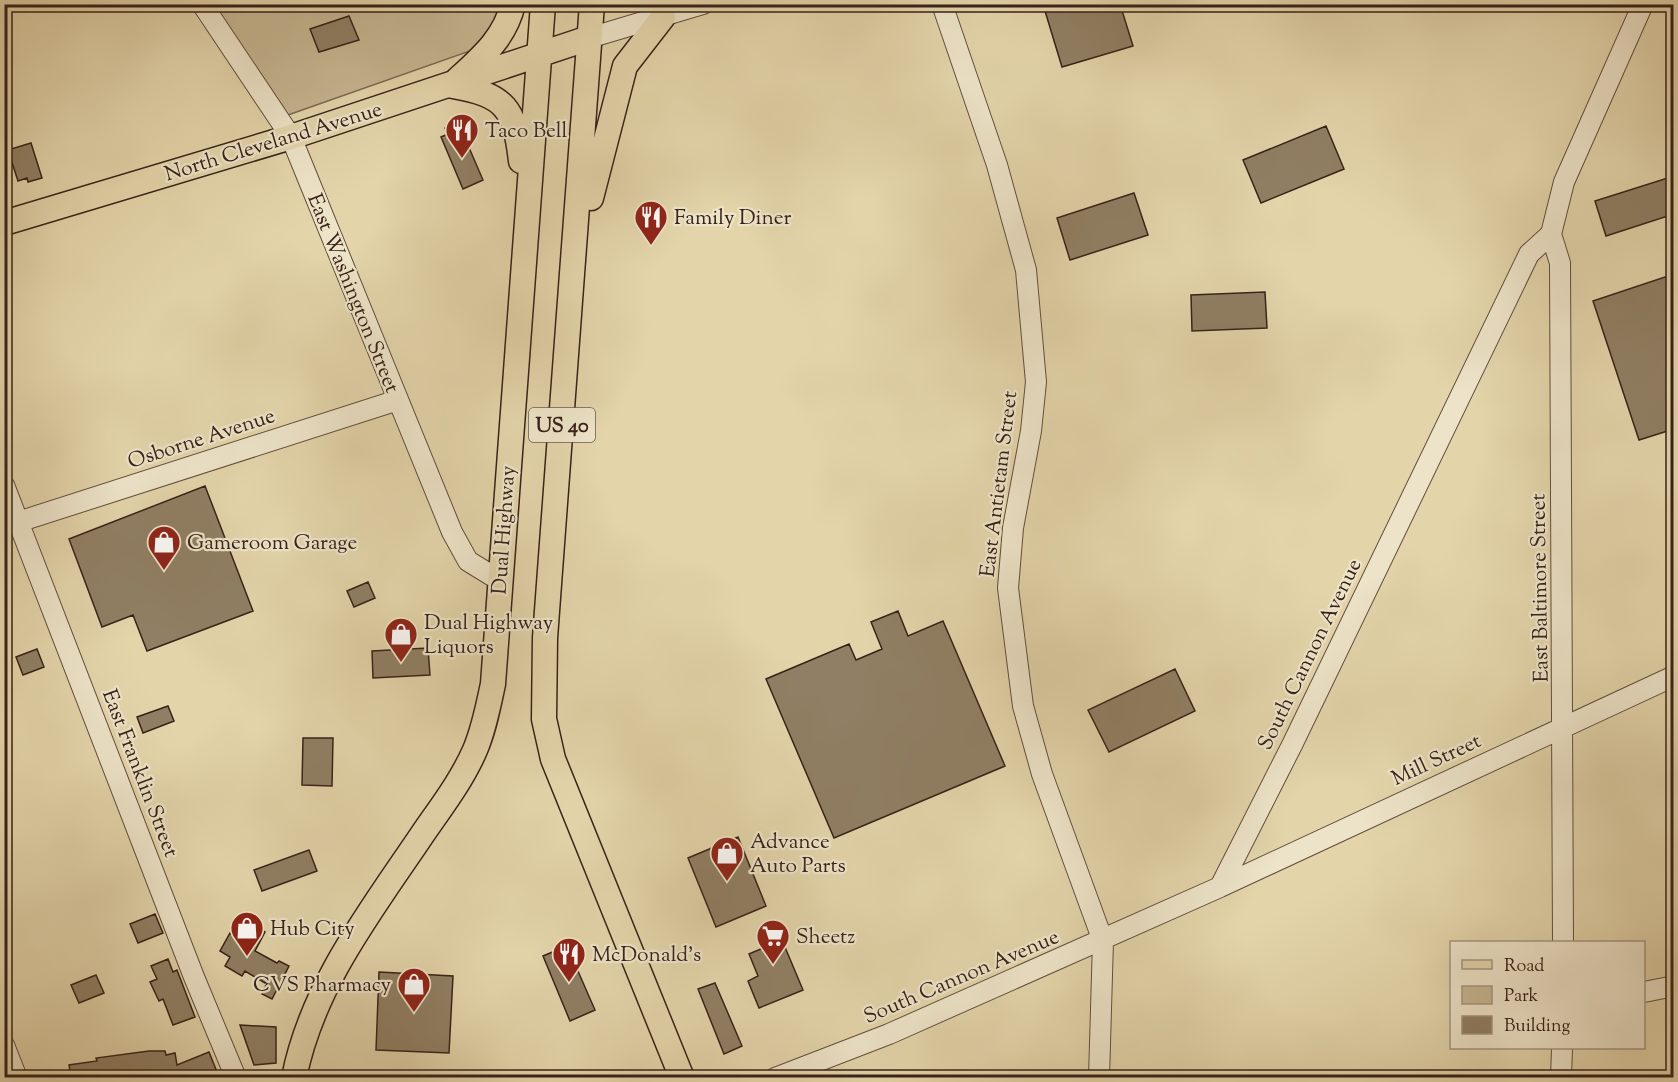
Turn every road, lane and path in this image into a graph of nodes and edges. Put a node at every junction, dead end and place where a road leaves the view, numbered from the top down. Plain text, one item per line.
1 (202, 4) edge
2 (513, 4) edge
3 (543, 4) edge
4 (592, 4) edge
5 (704, 4) edge
6 (942, 4) edge
7 (1643, 4) edge
8 (666, 11) edge
9 (589, 38) junction
10 (539, 55) junction
11 (450, 86) junction
12 (291, 137) junction
13 (527, 216) junction
14 (4, 223) edge
15 (1551, 234) junction
16 (572, 295) junction
17 (398, 400) junction
18 (4, 485) edge
19 (18, 522) junction
20 (499, 580) junction
21 (1674, 676) edge
22 (1564, 726) junction
23 (1220, 887) junction
24 (1103, 941) junction
25 (1563, 941) edge
26 (1674, 986) edge
27 (1645, 992) edge
28 (4, 1045) edge
29 (1562, 1049) edge
30 (17, 1077) edge
31 (236, 1077) edge
32 (294, 1077) edge
33 (682, 1077) edge
34 (775, 1077) edge
35 (1099, 1077) edge
36 (1561, 1077) edge

1 - 12 street, East Washington Street
2 - 11 main road
3 - 10 main road, Dual Highway / US 40
4 - 9 main road, US 40
5 - 8 street
6 - 24 street, East Antietam Street
7 - 15 street
8 - 9 street
8 - 16 main road
9 - 10 main road, North Cleveland Avenue
9 - 16 main road, US 40
10 - 11 main road, North Cleveland Avenue
10 - 13 main road, Dual Highway / US 40
11 - 12 main road, North Cleveland Avenue
11 - 13 main road
12 - 14 main road, North Cleveland Avenue
12 - 17 street, East Washington Street
13 - 20 main road, Dual Highway / US 40
15 - 22 street, East Baltimore Street
15 - 23 street, South Cannon Avenue
16 - 33 main road, US 40
17 - 19 street, Osborne Avenue
17 - 20 street, East Washington Street
18 - 19 street, East Franklin Street
19 - 31 street, East Franklin Street
20 - 32 main road, Dual Highway / US 40
21 - 22 street, Mill Street
22 - 23 street, Mill Street
22 - 25 street, East Baltimore Street
23 - 24 street, South Cannon Avenue
24 - 34 street, South Cannon Avenue
24 - 35 street, East Antietam Street
26 - 27 street
28 - 30 street
29 - 36 street

